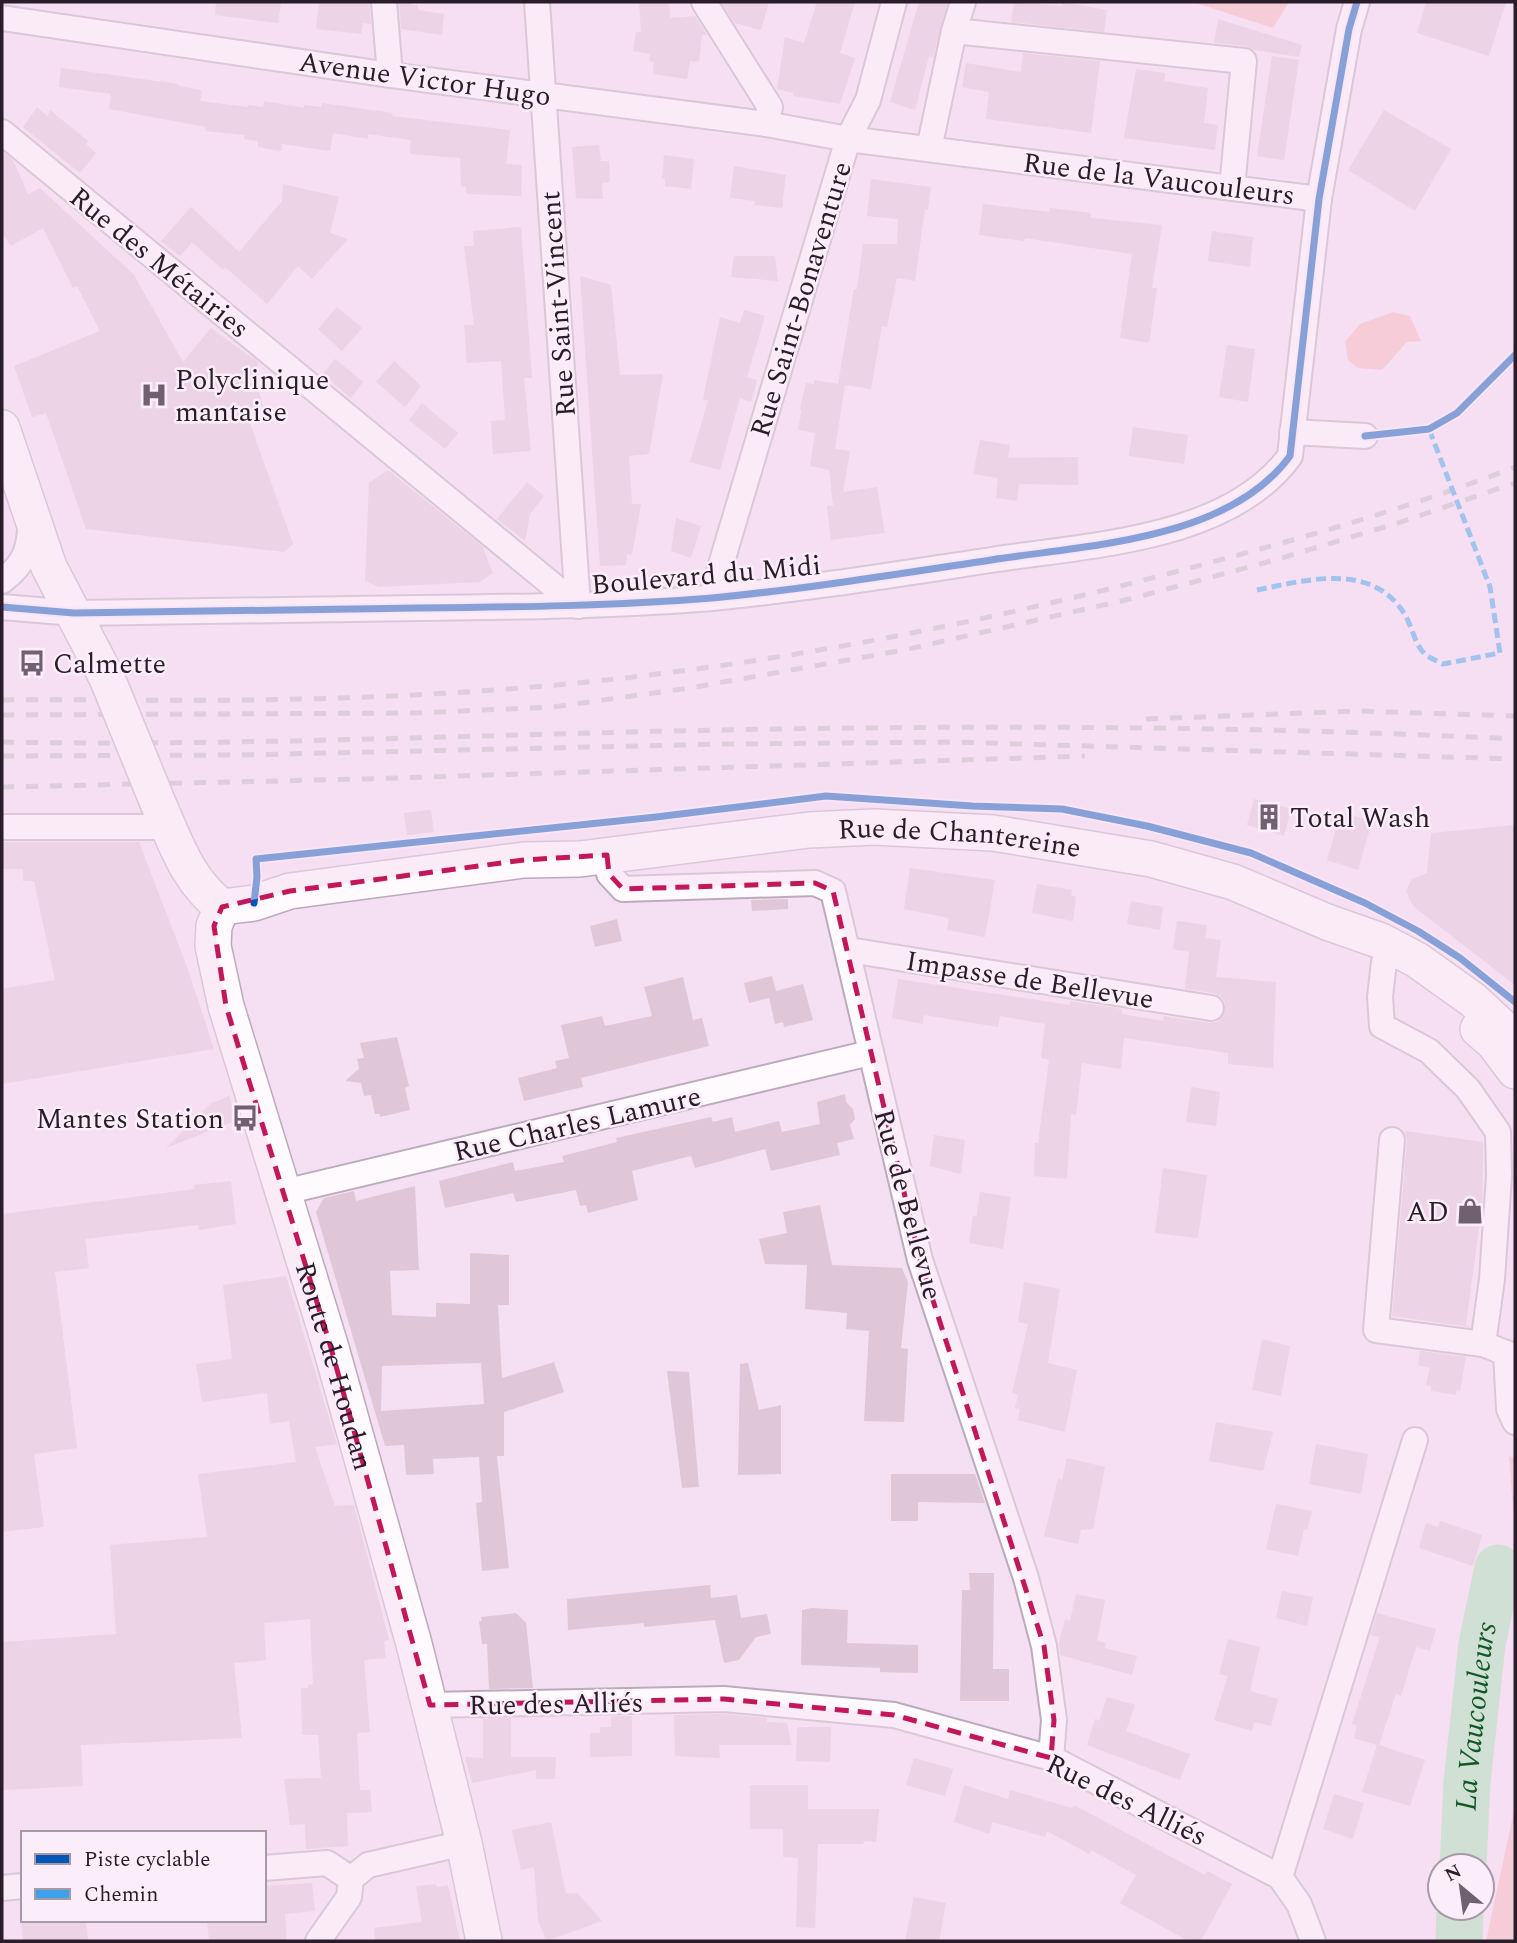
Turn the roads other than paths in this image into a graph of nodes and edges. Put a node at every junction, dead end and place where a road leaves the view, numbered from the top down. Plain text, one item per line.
1 (384, 2) edge
2 (537, 2) edge
3 (704, 2) edge
4 (894, 2) edge
5 (963, 2) edge
6 (1357, 2) edge
7 (2, 18) edge
8 (954, 31) junction
9 (390, 75) junction
10 (542, 93) junction
11 (766, 124) junction
12 (2, 132) edge
13 (848, 139) junction
14 (929, 149) junction
15 (1232, 188) junction
16 (1320, 199) junction
17 (2, 428) edge
18 (1292, 432) junction
19 (1365, 436) dead end
20 (31, 513) junction
21 (2, 581) edge
22 (711, 598) junction
23 (578, 606) junction
24 (2, 607) edge
25 (74, 612) junction
26 (165, 817) junction
27 (2, 827) edge
28 (594, 857) junction
29 (238, 905) junction
30 (849, 950) junction
31 (1390, 955) junction
32 (1211, 1008) dead end
33 (1515, 1039) edge
34 (870, 1053) junction
35 (1515, 1071) edge
36 (1392, 1140) dead end
37 (284, 1192) junction
38 (1483, 1344) junction
39 (1511, 1350) edge
40 (1515, 1422) edge
41 (1415, 1440) dead end
42 (430, 1705) junction
43 (1051, 1758) junction
44 (464, 1843) junction
45 (266, 1868) edge
46 (1280, 1877) junction
47 (352, 1879) junction
48 (21, 1886) edge
49 (2, 1888) edge
50 (318, 1941) edge
51 (484, 1941) edge
52 (1313, 1941) edge

1 - 9 street
2 - 10 street, Rue Saint-Vincent
3 - 11 street
4 - 13 street, Rue Saint-Bonaventure
5 - 8 street
6 - 16 street
7 - 9 street, Avenue Victor Hugo
8 - 14 street
8 - 15 street
9 - 10 street, Avenue Victor Hugo
10 - 11 street, Avenue Victor Hugo
10 - 23 street, Rue Saint-Vincent
11 - 13 street, Avenue Victor Hugo
12 - 23 street, Rue des Métairies
13 - 14 street, Rue de la Vaucouleurs
13 - 22 street, Rue Saint-Bonaventure
14 - 15 street, Rue de la Vaucouleurs
15 - 16 street, Rue de la Vaucouleurs
16 - 18 street, Rue de la Vaucouleurs
17 - 20 main road
18 - 19 street
18 - 22 street, Boulevard du Midi
20 - 21 street
20 - 25 main road
22 - 23 street, Boulevard du Midi
23 - 25 street, Boulevard du Midi
24 - 25 street, Boulevard du Midi
25 - 26 main road, bridge
26 - 27 street
26 - 29 main road
28 - 29 main road, Rue de Chantereine
28 - 30 street, Rue de Bellevue
28 - 31 main road, Rue de Chantereine
29 - 37 main road, Route de Houdan
30 - 32 street, Impasse de Bellevue
30 - 34 street, Rue de Bellevue
31 - 33 main road
31 - 35 main road
31 - 38 street
34 - 37 street, Rue Charles Lamure
34 - 43 street, Rue de Bellevue
36 - 38 street
37 - 42 main road, Route de Houdan
38 - 39 street
39 - 40 street
41 - 46 street
42 - 43 street, Rue des Alliés
42 - 44 main road, Route de Houdan
43 - 46 street, Rue des Alliés
44 - 47 street
44 - 51 main road, Route de Houdan
45 - 47 street
46 - 52 street
47 - 50 street
48 - 49 street

